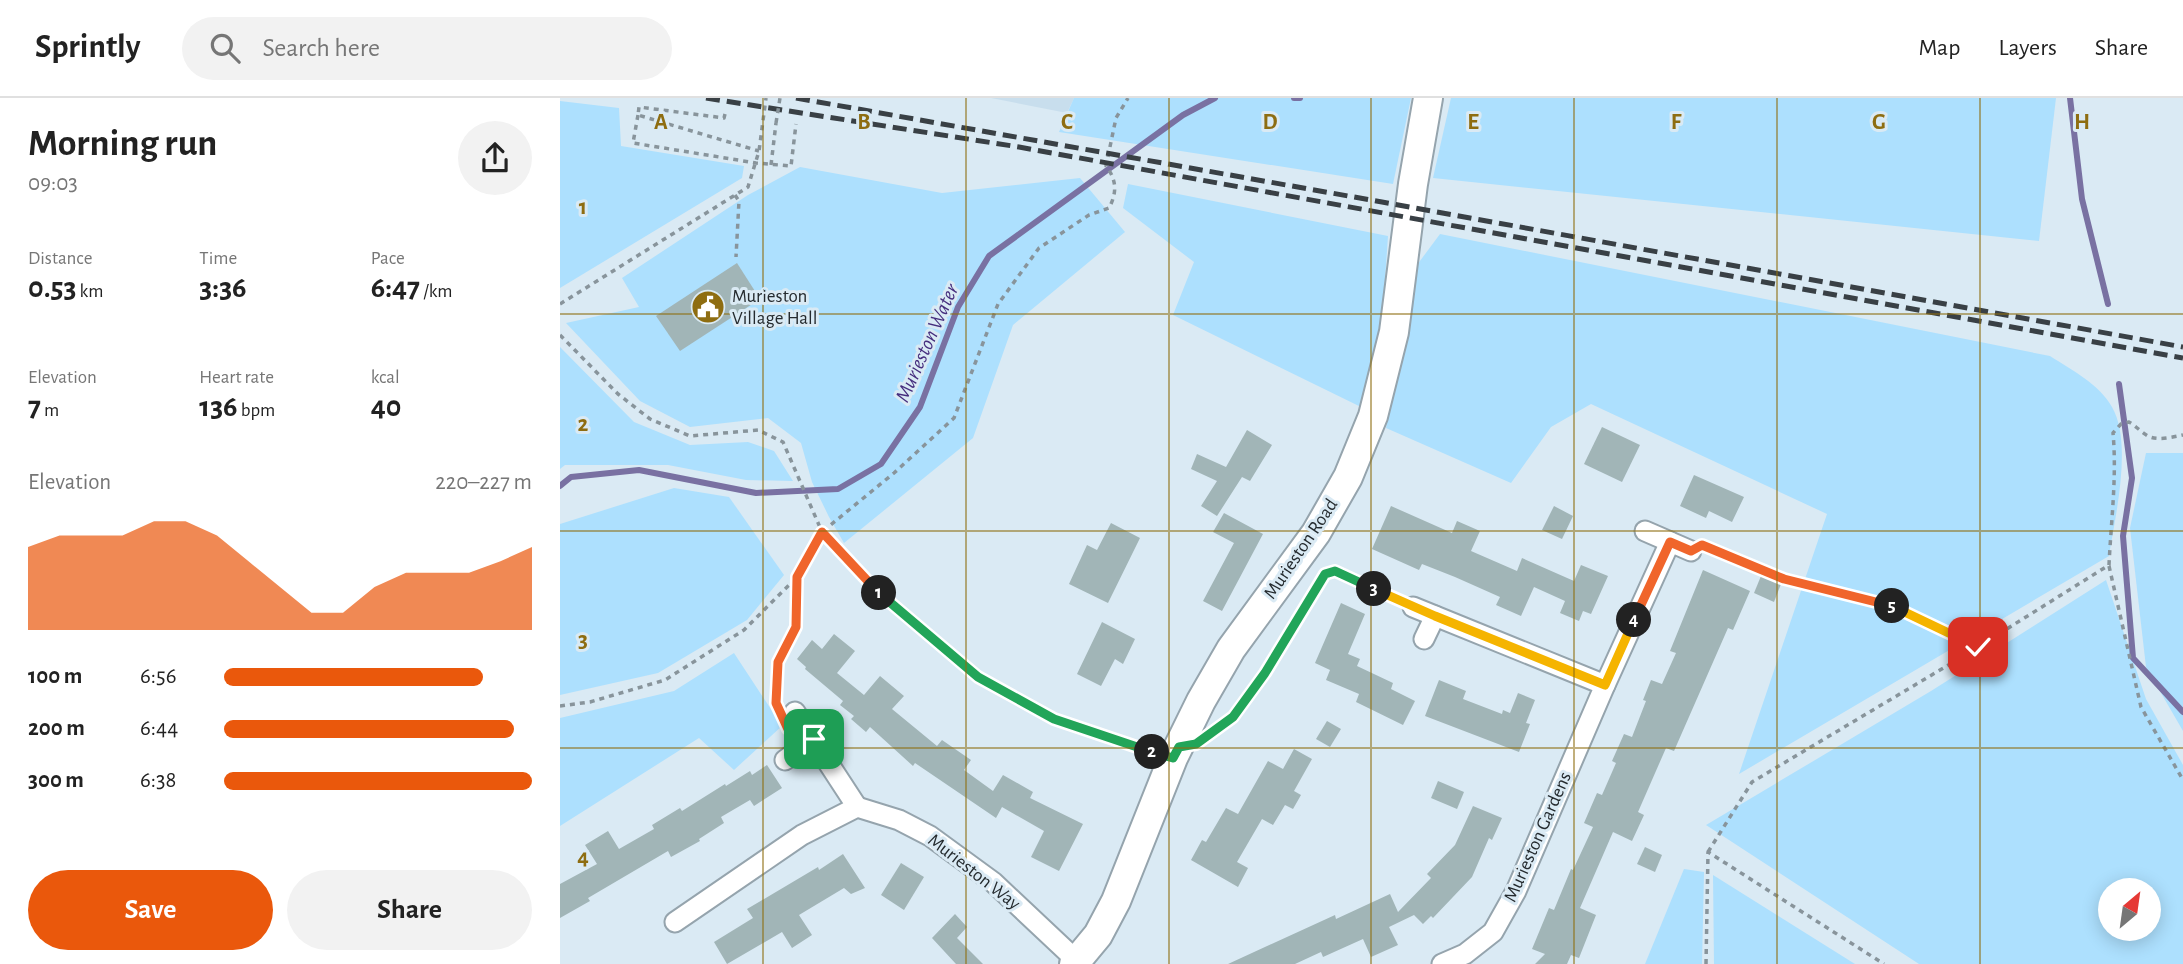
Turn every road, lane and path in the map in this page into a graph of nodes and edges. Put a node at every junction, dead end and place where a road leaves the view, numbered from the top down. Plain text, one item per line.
1 (766, 98) edge
2 (779, 98) edge
3 (1128, 98) edge
4 (1428, 98) edge
5 (724, 114) dead end
6 (638, 115) junction
7 (796, 124) dead end
8 (759, 151) junction
9 (756, 163) junction
10 (771, 164) junction
11 (735, 195) junction
12 (736, 257) dead end
13 (560, 304) edge
14 (560, 335) edge
15 (2183, 435) edge
16 (1645, 531) dead end
17 (822, 532) junction
18 (1670, 542) junction
19 (1691, 551) joint
20 (2109, 565) junction
21 (797, 577) junction
22 (1413, 607) joint
23 (1435, 616) junction
24 (1424, 639) dead end
25 (1978, 647) junction
26 (1605, 685) junction
27 (560, 706) edge
28 (789, 714) joint
29 (814, 739) junction
30 (1176, 752) junction
31 (785, 760) dead end
32 (2183, 780) edge
33 (857, 807) junction
34 (1708, 852) junction
35 (675, 922) dead end
36 (1075, 963) edge
37 (1442, 964) edge
38 (1706, 964) edge
39 (1884, 964) edge

1 - 8 path
2 - 10 path, bridge
3 - 17 path
4 - 30 street, Murieston Road
5 - 6 path
6 - 8 path
6 - 9 path
7 - 10 path
8 - 9 path
9 - 10 path
9 - 11 path
11 - 12 path
11 - 13 path
14 - 17 path
15 - 20 path
16 - 18 street
17 - 21 path
17 - 30 path
18 - 19 street
18 - 26 street, Murieston Gardens
19 - 25 path
20 - 25 path
20 - 32 path
21 - 27 path
21 - 28 path
22 - 23 street
22 - 30 path
23 - 24 street
23 - 26 street
25 - 34 path
26 - 37 street, Murieston Gardens
28 - 29 street
29 - 31 street
29 - 33 street
30 - 36 street, Murieston Road
33 - 35 street
33 - 36 street, Murieston Way
34 - 38 path
34 - 39 path

